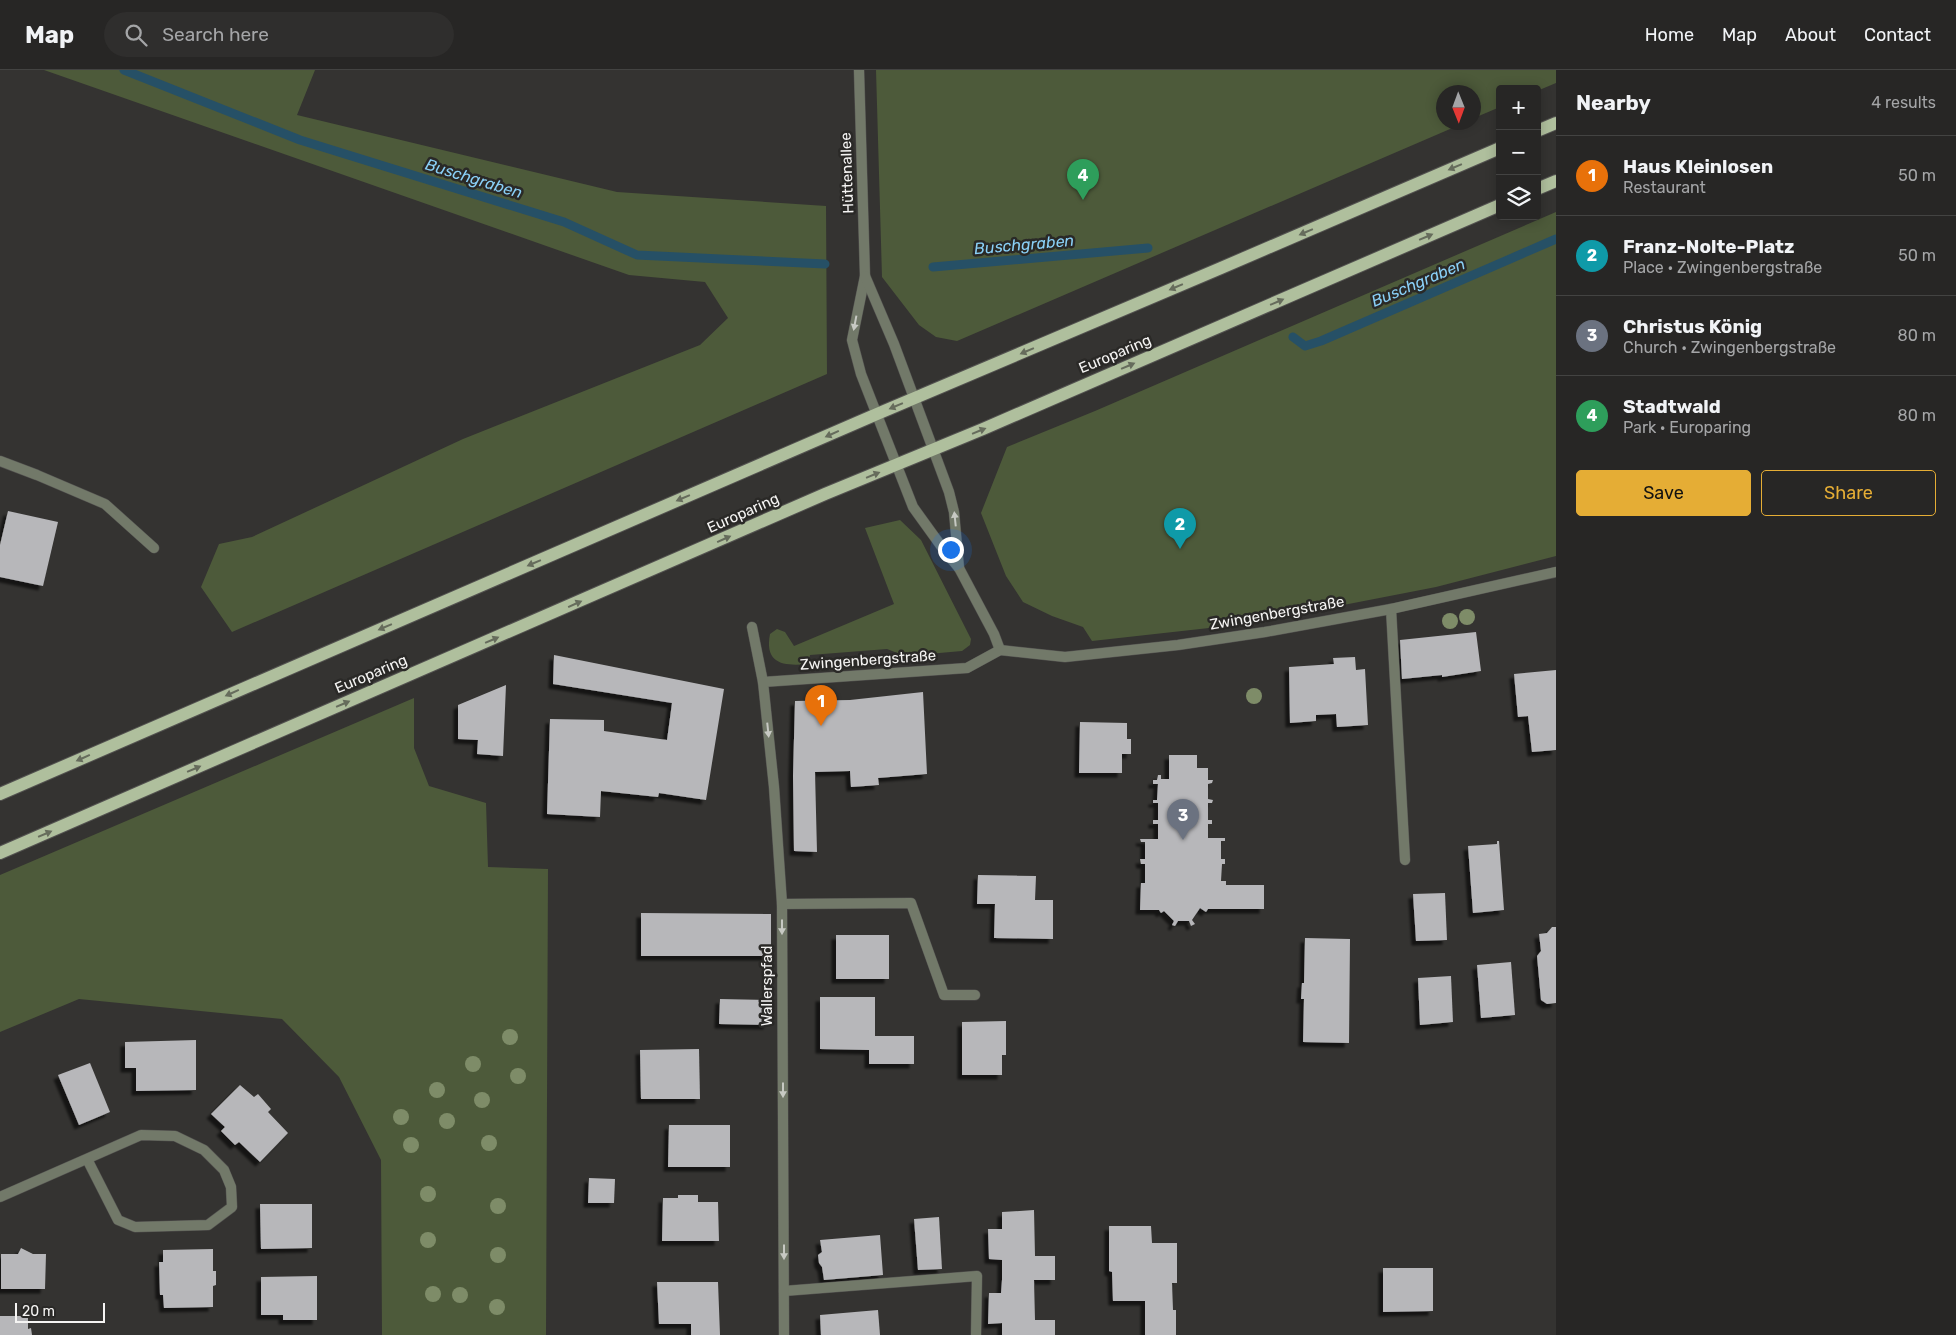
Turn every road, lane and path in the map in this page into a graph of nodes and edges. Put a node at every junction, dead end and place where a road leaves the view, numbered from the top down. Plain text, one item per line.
1 (859, 70) edge
2 (1556, 123) edge
3 (1539, 130) edge
4 (1496, 150) edge
5 (1556, 181) edge
6 (1541, 187) edge
7 (1496, 207) edge
8 (865, 276) junction
9 (914, 398) junction
10 (877, 414) junction
11 (933, 449) junction
12 (0, 461) edge
13 (897, 466) junction
14 (154, 548) dead end
15 (959, 568) junction
16 (1556, 572) edge
17 (1391, 609) junction
18 (752, 627) dead end
19 (1000, 650) junction
20 (763, 682) junction
21 (0, 794) edge
22 (0, 853) edge
23 (1404, 860) dead end
24 (782, 904) junction
25 (975, 994) dead end
26 (87, 1159) junction
27 (0, 1197) edge
28 (784, 1291) junction
29 (784, 1335) edge
30 (976, 1335) edge

1 - 8 street, Hüttenallee
2 - 3 main road
4 -> 9 main road
5 - 6 main road
11 -> 7 main road, Europaring
8 - 9 street, Hüttenallee
8 -> 10 street, Hüttenallee
9 -> 10 main road
9 - 11 street
10 - 13 street, Hüttenallee
10 -> 21 main road
11 - 13 main road, Europaring
15 -> 11 street
12 - 14 street
13 - 15 street
22 -> 13 main road, Europaring
15 - 19 street
16 - 17 street, Zwingenbergstraße
17 - 19 street, Zwingenbergstraße
17 - 23 street
18 - 20 street, Wallerspfad
19 - 20 street, Zwingenbergstraße
20 -> 24 street, Wallerspfad
24 - 25 street
24 -> 28 street, Wallerspfad
26 - 26 street
26 - 27 street
28 - 29 street, Wallerspfad
28 - 30 street

